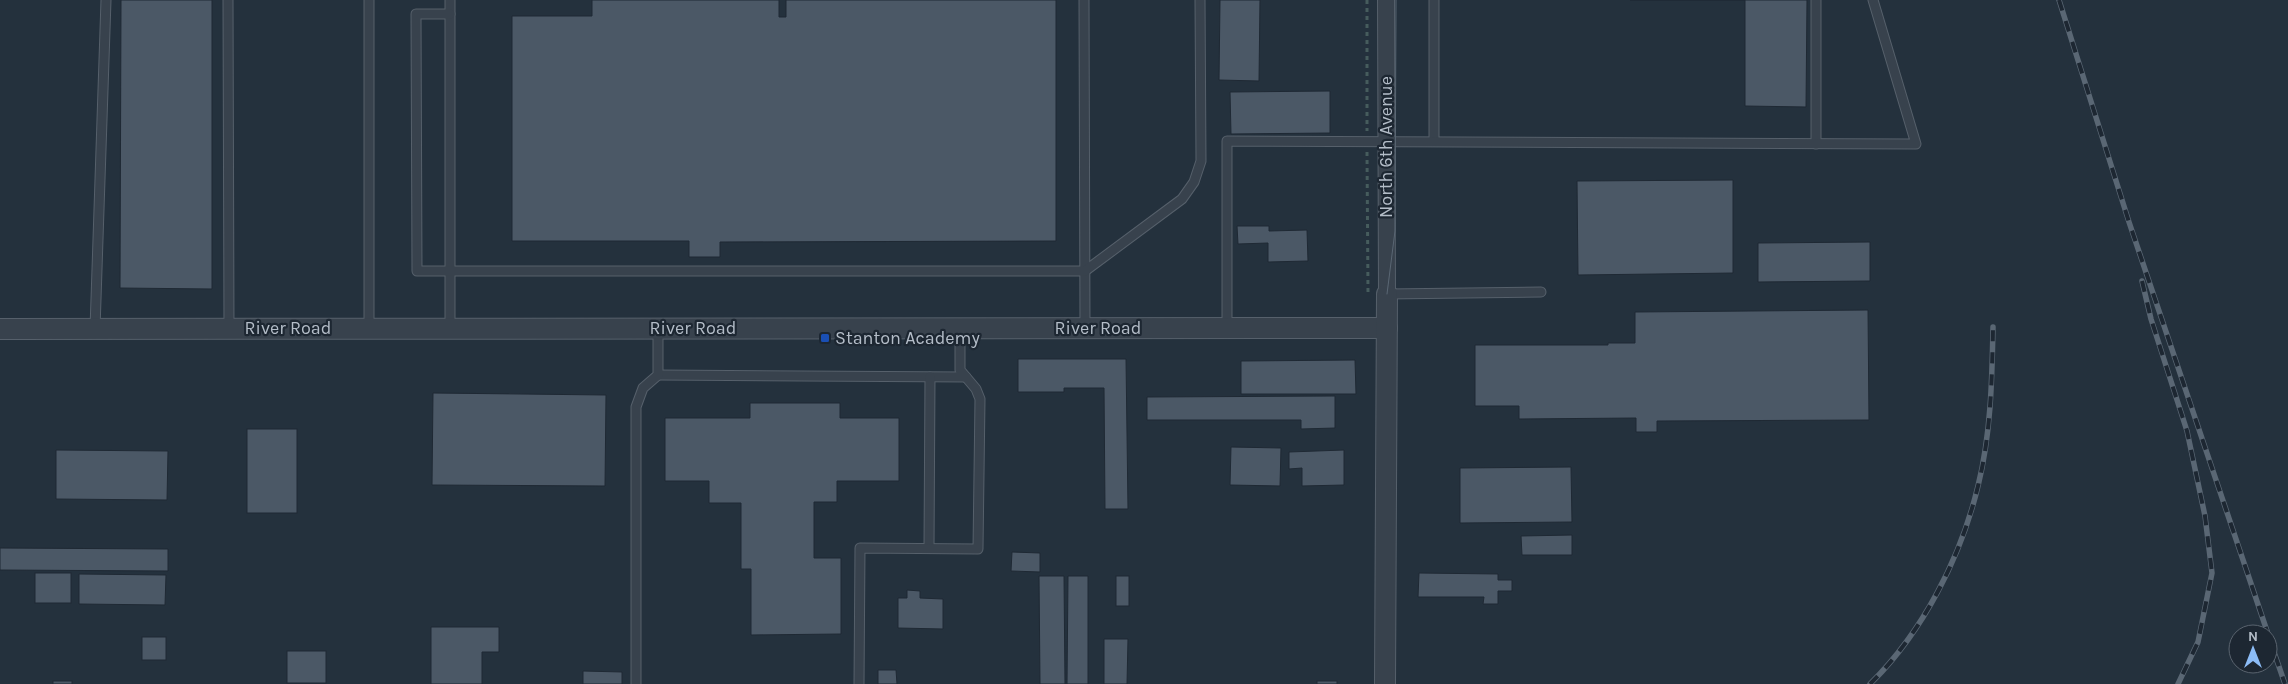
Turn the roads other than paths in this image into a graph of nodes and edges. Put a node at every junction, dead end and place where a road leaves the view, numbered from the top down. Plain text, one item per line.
1 (106, 0) edge
2 (228, 0) edge
3 (369, 0) edge
4 (450, 0) edge
5 (1084, 0) edge
6 (1200, 0) edge
7 (1386, 0) edge
8 (1434, 0) edge
9 (1816, 0) edge
10 (1873, 0) edge
11 (450, 14) junction
12 (1386, 140) junction
13 (1434, 141) junction
14 (1816, 144) junction
15 (450, 271) junction
16 (1085, 271) junction
17 (1541, 292) dead end
18 (1387, 294) junction
19 (369, 328) junction
20 (450, 328) junction
21 (658, 328) junction
22 (960, 328) junction
23 (1085, 328) junction
24 (1228, 328) junction
25 (1387, 328) junction
26 (0, 329) edge
27 (95, 329) junction
28 (229, 329) junction
29 (658, 375) junction
30 (930, 377) junction
31 (966, 377) junction
32 (929, 548) junction
33 (636, 684) edge
34 (859, 684) edge
35 (1385, 684) edge

1 - 27 lane
2 - 28 lane
3 - 19 lane
4 - 11 lane
5 - 16 lane
6 - 16 lane
7 - 12 street, North 6th Avenue
8 - 13 lane
9 - 14 lane
10 - 14 lane
11 - 15 lane
11 - 15 lane
12 - 13 lane
12 - 18 street, North 6th Avenue
12 - 24 lane
13 - 14 lane
15 - 16 lane
15 - 20 lane
16 - 23 lane
17 - 18 lane
18 - 25 street
19 - 20 street, River Road
19 - 28 street, River Road
20 - 21 street, River Road
21 - 22 street, River Road
21 - 29 lane
22 - 23 street, River Road
22 - 31 lane
23 - 24 street, River Road
24 - 25 street, River Road
25 - 35 street
26 - 27 street, River Road
27 - 28 street, River Road
29 - 30 lane
29 - 33 lane
30 - 31 lane
30 - 32 lane
31 - 32 lane
32 - 34 lane

